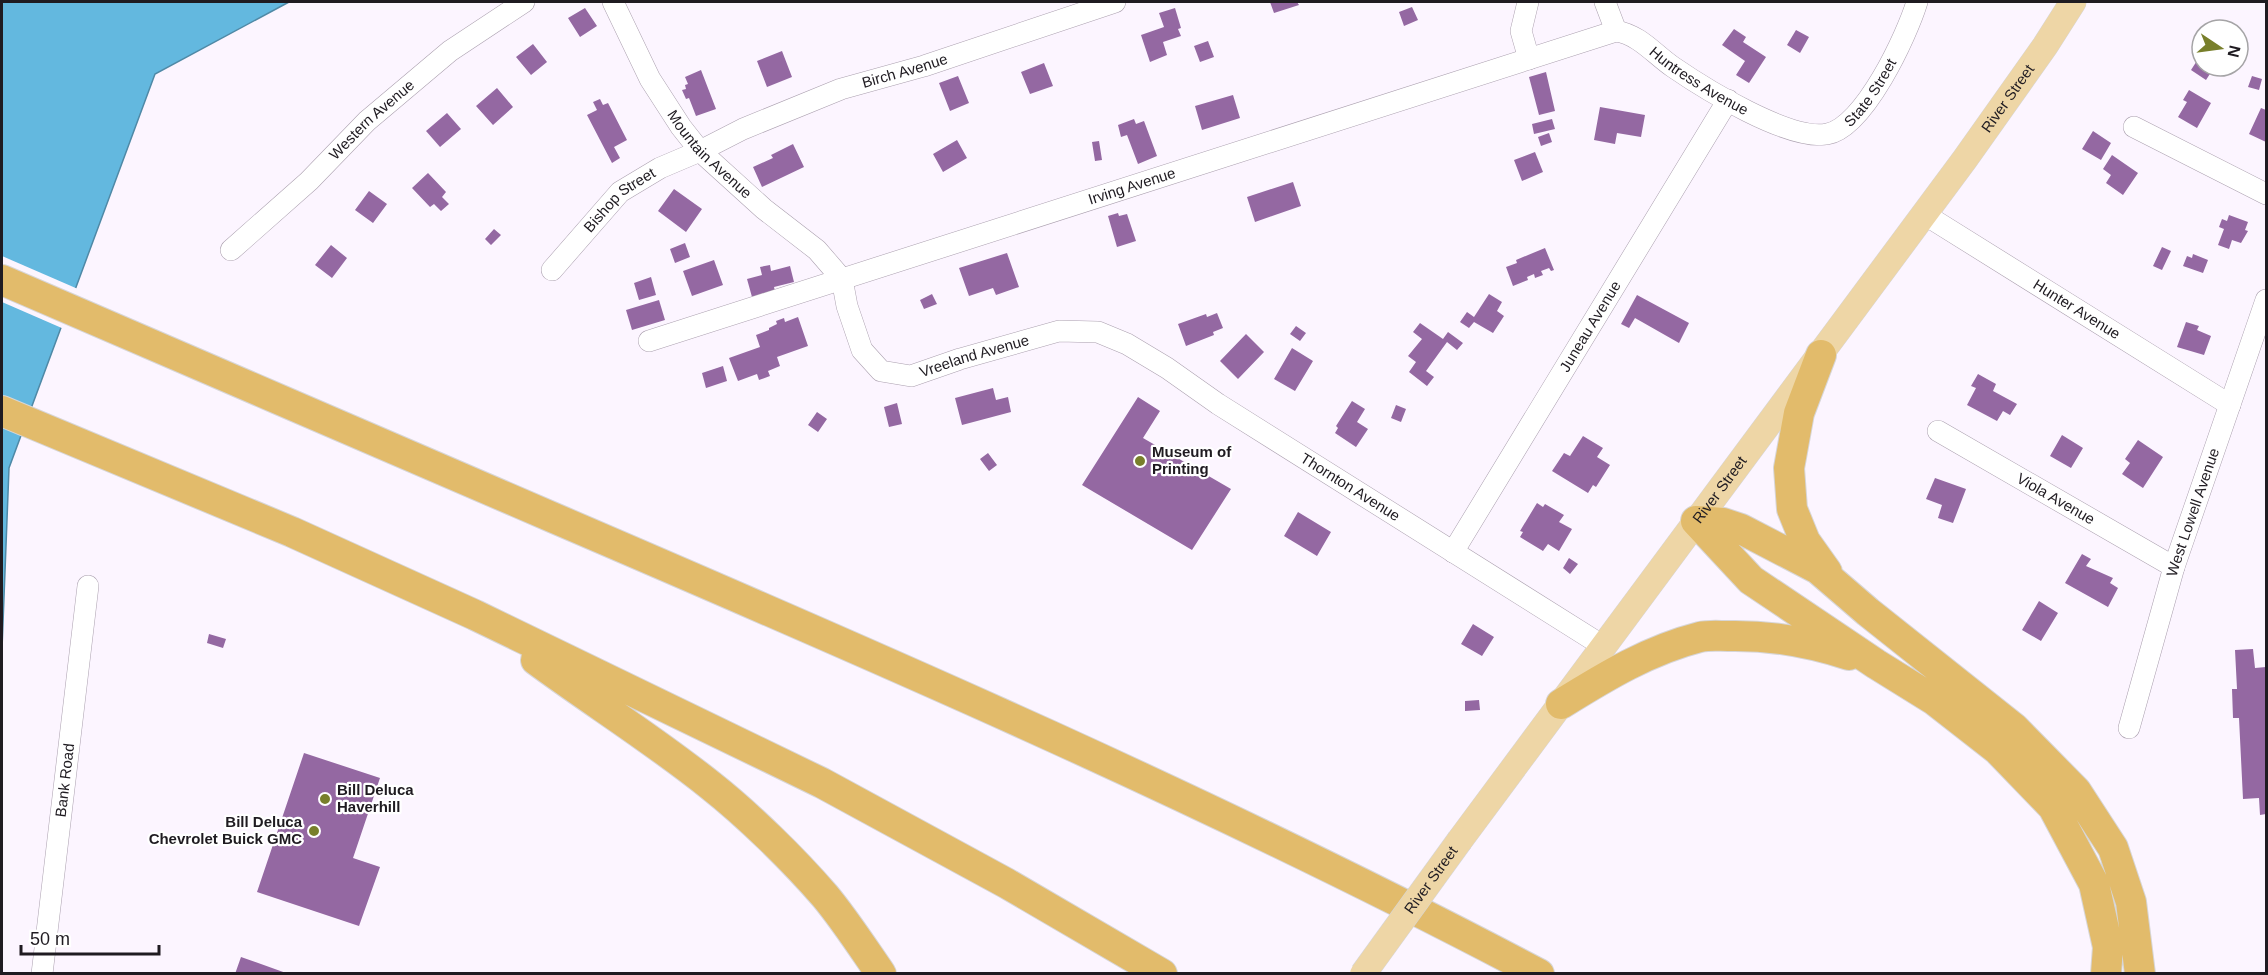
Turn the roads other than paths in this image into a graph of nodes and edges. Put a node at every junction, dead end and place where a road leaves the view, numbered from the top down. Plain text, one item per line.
1 (524, 2) edge
2 (613, 2) edge
3 (1115, 2) edge
4 (1528, 2) edge
5 (1605, 2) edge
6 (1917, 2) edge
7 (2073, 2) edge
8 (1616, 31) junction
9 (1529, 59) junction
10 (1728, 100) junction
11 (1786, 128) joint
12 (2134, 128) dead end
13 (700, 151) junction
14 (2266, 194) edge
15 (1924, 214) junction
16 (231, 250) dead end
17 (552, 270) dead end
18 (842, 279) junction
19 (2, 280) edge
20 (2266, 300) edge
21 (1098, 332) joint
22 (649, 341) dead end
23 (1821, 355) junction
24 (2230, 405) junction
25 (2, 411) edge
26 (1938, 431) dead end
27 (1696, 521) junction
28 (1453, 552) junction
29 (2174, 567) junction
30 (1835, 584) junction
31 (88, 586) dead end
32 (475, 615) junction
33 (1603, 646) junction
34 (1876, 664) junction
35 (1561, 704) junction
36 (2129, 728) dead end
37 (1499, 953) junction
38 (42, 974) edge
39 (881, 974) edge
40 (1162, 974) edge
41 (1363, 974) edge
42 (1539, 974) edge
43 (1556, 974) edge
44 (2106, 974) edge
45 (2140, 974) edge

1 - 16 street, Western Avenue
2 - 13 street, Mountain Avenue
3 - 13 street, Birch Avenue
4 - 9 street
5 - 8 street
6 - 11 street, State Street
7 - 15 main road, River Street
8 - 9 street, Irving Avenue
8 - 10 street, Huntress Avenue
9 - 18 street, Irving Avenue
10 - 11 street, Huntress Avenue
10 - 28 street, Juneau Avenue
12 - 14 street
13 - 17 street, Bishop Street
13 - 18 street, Mountain Avenue
15 - 23 main road, River Street
15 - 24 street, Hunter Avenue
18 - 21 street, Vreeland Avenue
18 - 22 street, Irving Avenue
19 - 37 highway
20 - 24 street, West Lowell Avenue
21 - 28 street, Thornton Avenue
23 - 27 main road, River Street
23 - 30 highway
24 - 29 street, West Lowell Avenue
25 - 32 highway
26 - 29 street, Viola Avenue
27 - 30 highway
27 - 33 main road, River Street
27 - 34 highway
28 - 33 street, Thornton Avenue
29 - 36 street, West Lowell Avenue
30 - 45 highway
31 - 38 street, Bank Road
32 - 39 highway
32 - 40 highway
33 - 35 main road, River Street
34 - 35 highway
34 - 44 highway
35 - 41 main road, River Street, bridge
37 - 42 highway
37 - 43 highway

